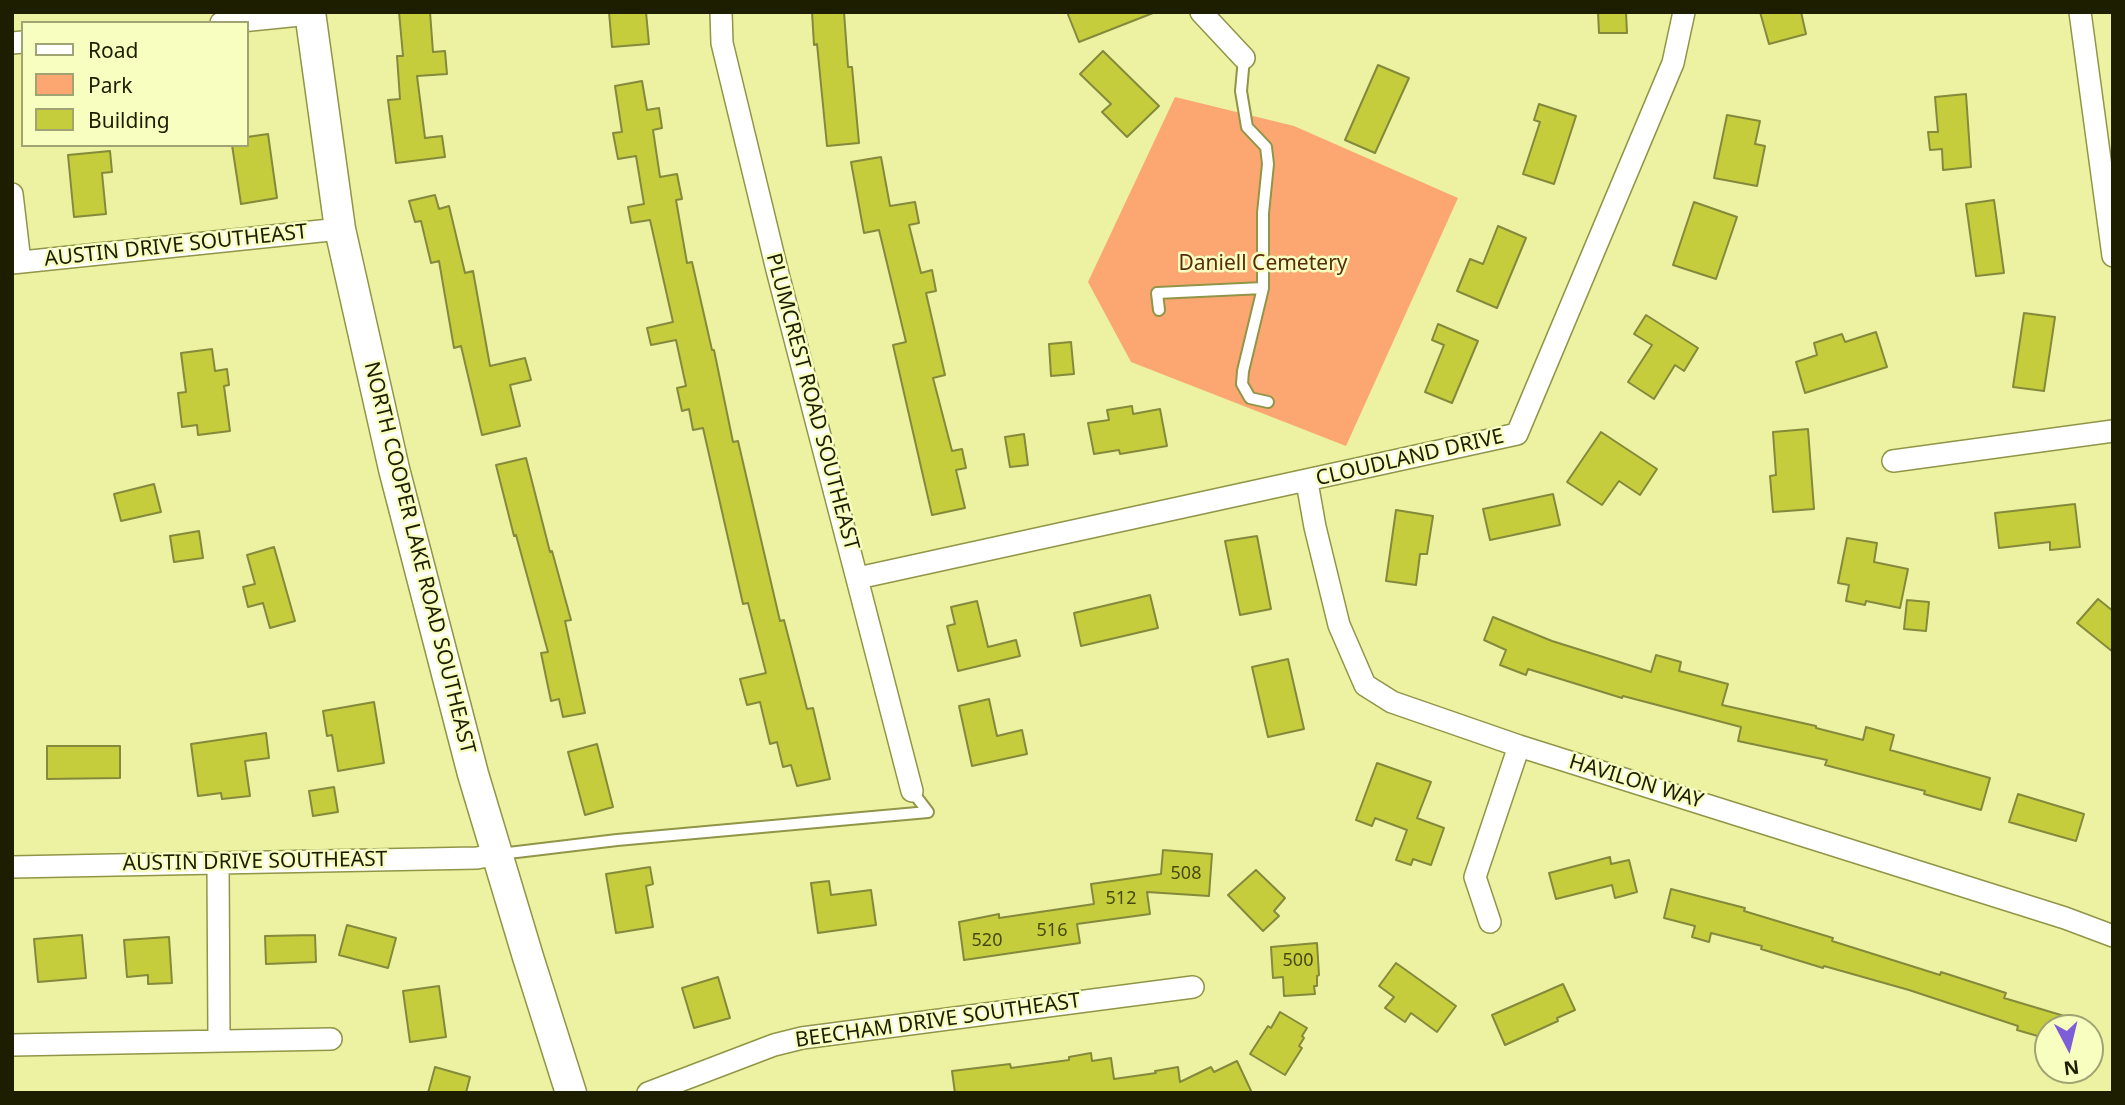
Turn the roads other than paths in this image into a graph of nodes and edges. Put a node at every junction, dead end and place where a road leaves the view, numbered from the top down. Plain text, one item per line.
1 (721, 12) edge
2 (1202, 12) edge
3 (1684, 12) edge
4 (2080, 12) edge
5 (310, 13) edge
6 (239, 21) edge
7 (1244, 58) joint
8 (12, 194) edge
9 (340, 229) junction
10 (2112, 244) edge
11 (16, 263) edge
12 (1263, 288) junction
13 (1159, 310) dead end
14 (1268, 402) dead end
15 (2113, 431) edge
16 (1893, 461) dead end
17 (1307, 482) junction
18 (858, 578) junction
19 (1519, 746) junction
20 (912, 791) joint
21 (498, 854) junction
22 (218, 863) junction
23 (12, 867) edge
24 (1490, 922) dead end
25 (2113, 936) edge
26 (1194, 988) dead end
27 (331, 1038) dead end
28 (219, 1039) junction
29 (12, 1045) edge
30 (571, 1093) edge
31 (648, 1093) edge

1 - 18 street, PLUMCREST ROAD SOUTHEAST
2 - 7 street
3 - 17 street, CLOUDLAND DRIVE
4 - 10 street
5 - 6 street
5 - 9 street, NORTH COOPER LAKE ROAD SOUTHEAST
7 - 12 lane
8 - 11 street
9 - 11 street, AUSTIN DRIVE SOUTHEAST
9 - 21 street, NORTH COOPER LAKE ROAD SOUTHEAST
12 - 13 lane
12 - 14 lane
15 - 16 street
17 - 18 street, CLOUDLAND DRIVE
17 - 19 street, HAVILON WAY
18 - 20 street, PLUMCREST ROAD SOUTHEAST
19 - 24 street
19 - 25 street, HAVILON WAY
20 - 21 lane
21 - 22 street, AUSTIN DRIVE SOUTHEAST
21 - 30 street, NORTH COOPER LAKE ROAD SOUTHEAST
22 - 23 street, AUSTIN DRIVE SOUTHEAST
22 - 28 street
26 - 31 street, BEECHAM DRIVE SOUTHEAST
27 - 28 street
28 - 29 street

